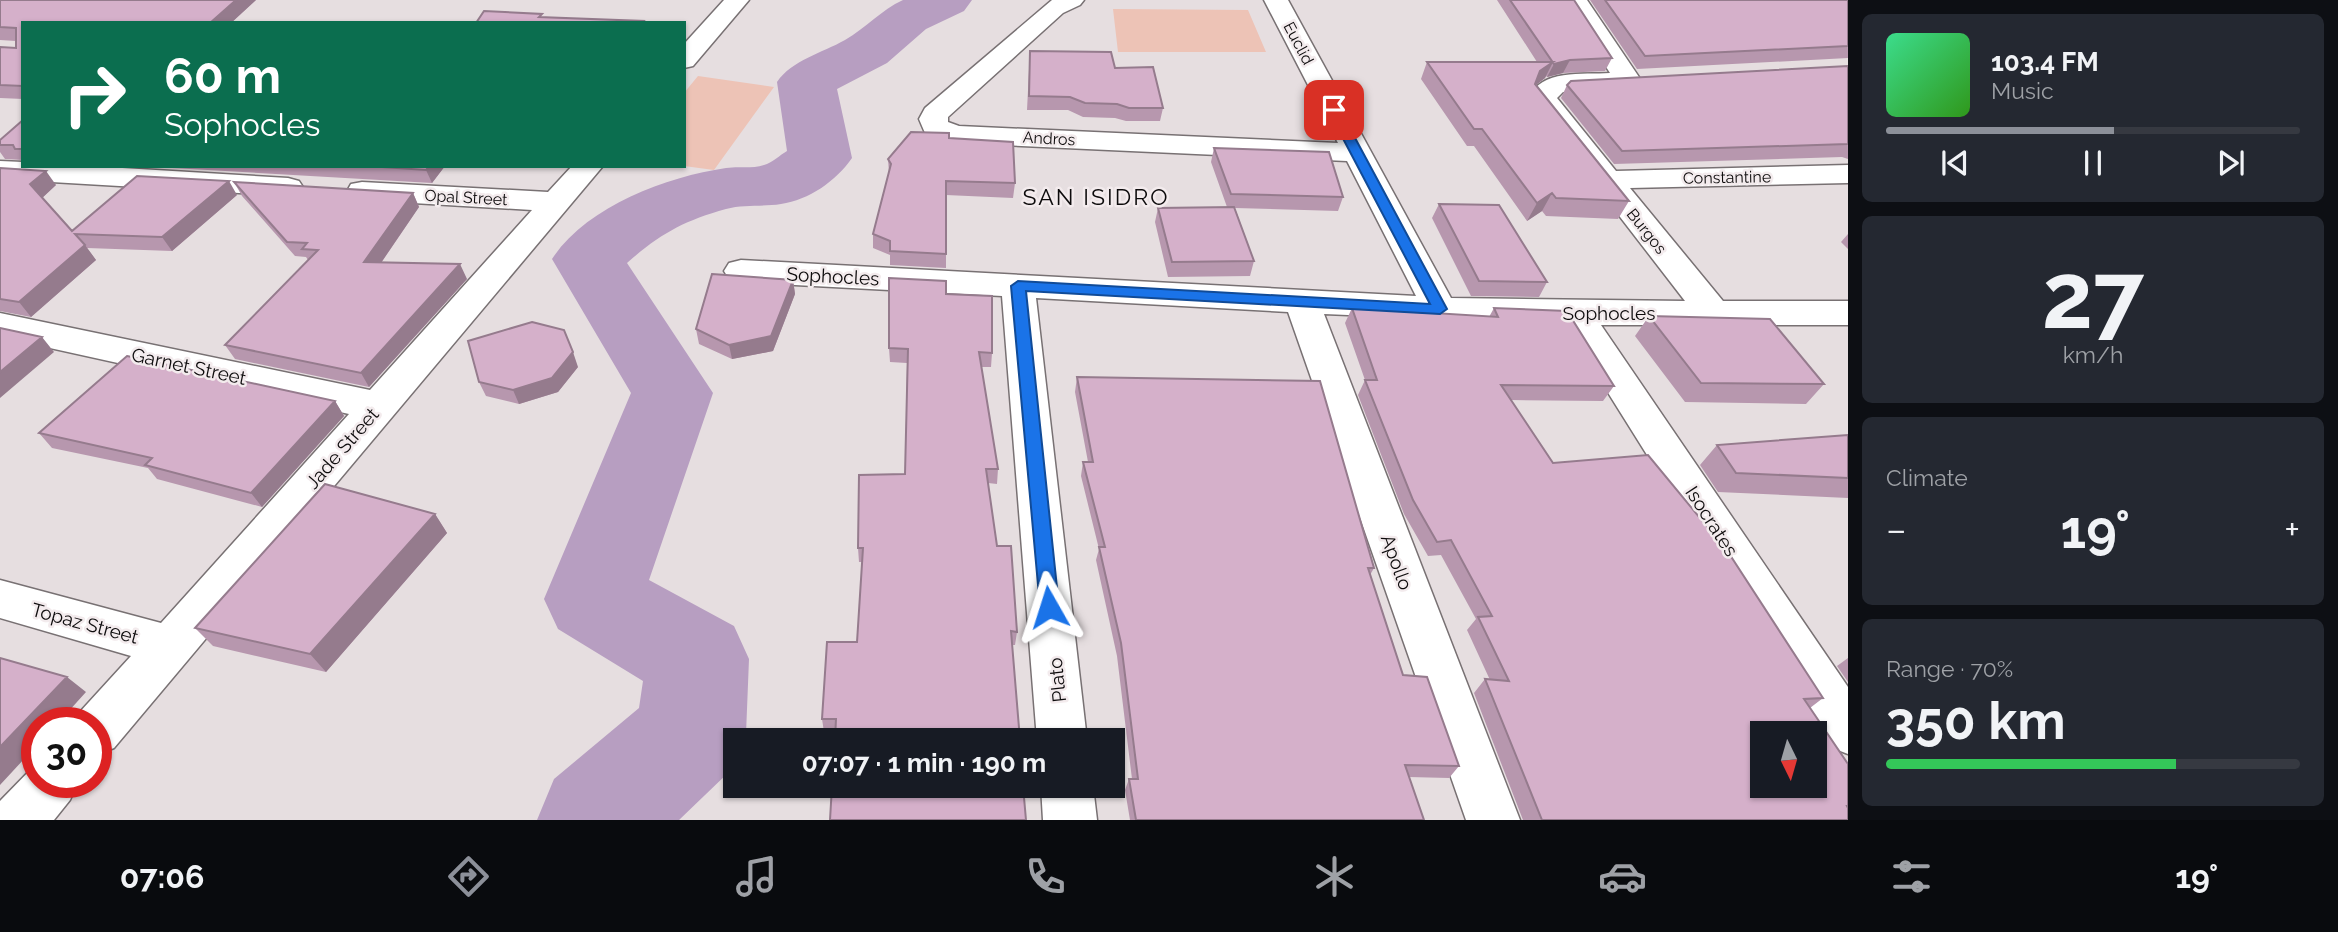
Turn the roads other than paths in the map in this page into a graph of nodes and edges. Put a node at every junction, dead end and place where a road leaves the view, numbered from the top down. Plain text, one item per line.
1 (737, 0) edge
2 (1072, 0) edge
3 (1276, 0) edge
4 (1574, 0) edge
5 (686, 58) edge
6 (1357, 153) junction
7 (586, 168) edge
8 (0, 170) edge
9 (1848, 174) edge
10 (1606, 180) junction
11 (555, 202) junction
12 (741, 271) dead end
13 (1018, 286) junction
14 (1301, 303) junction
15 (1440, 309) junction
16 (1575, 313) junction
17 (1713, 313) junction
18 (1848, 313) edge
19 (0, 325) edge
20 (378, 407) junction
21 (0, 599) edge
22 (170, 646) junction
23 (112, 713) edge
24 (1061, 728) edge
25 (1848, 730) edge
26 (38, 798) edge
27 (1068, 798) edge
28 (19, 820) edge
29 (1070, 820) edge
30 (1493, 820) edge

1 - 5 street
2 - 6 street, Andros
3 - 6 street, Euclid
4 - 10 street, Burgos
6 - 15 street, Euclid
7 - 11 street, Jade Street
8 - 11 street, Opal Street
9 - 10 street, Constantine
10 - 17 street, Burgos
11 - 20 street, Jade Street
12 - 13 street, Sophocles
13 - 14 street, Sophocles
13 - 24 street, Plato
14 - 15 street, Sophocles
14 - 30 street, Apollo
15 - 16 street, Sophocles
16 - 17 street, Sophocles
16 - 25 street, Isocrates
17 - 18 street, Sophocles
19 - 20 street, Garnet Street
20 - 22 street, Jade Street
21 - 22 street, Topaz Street
22 - 23 street, Jade Street
26 - 28 street
27 - 29 street

